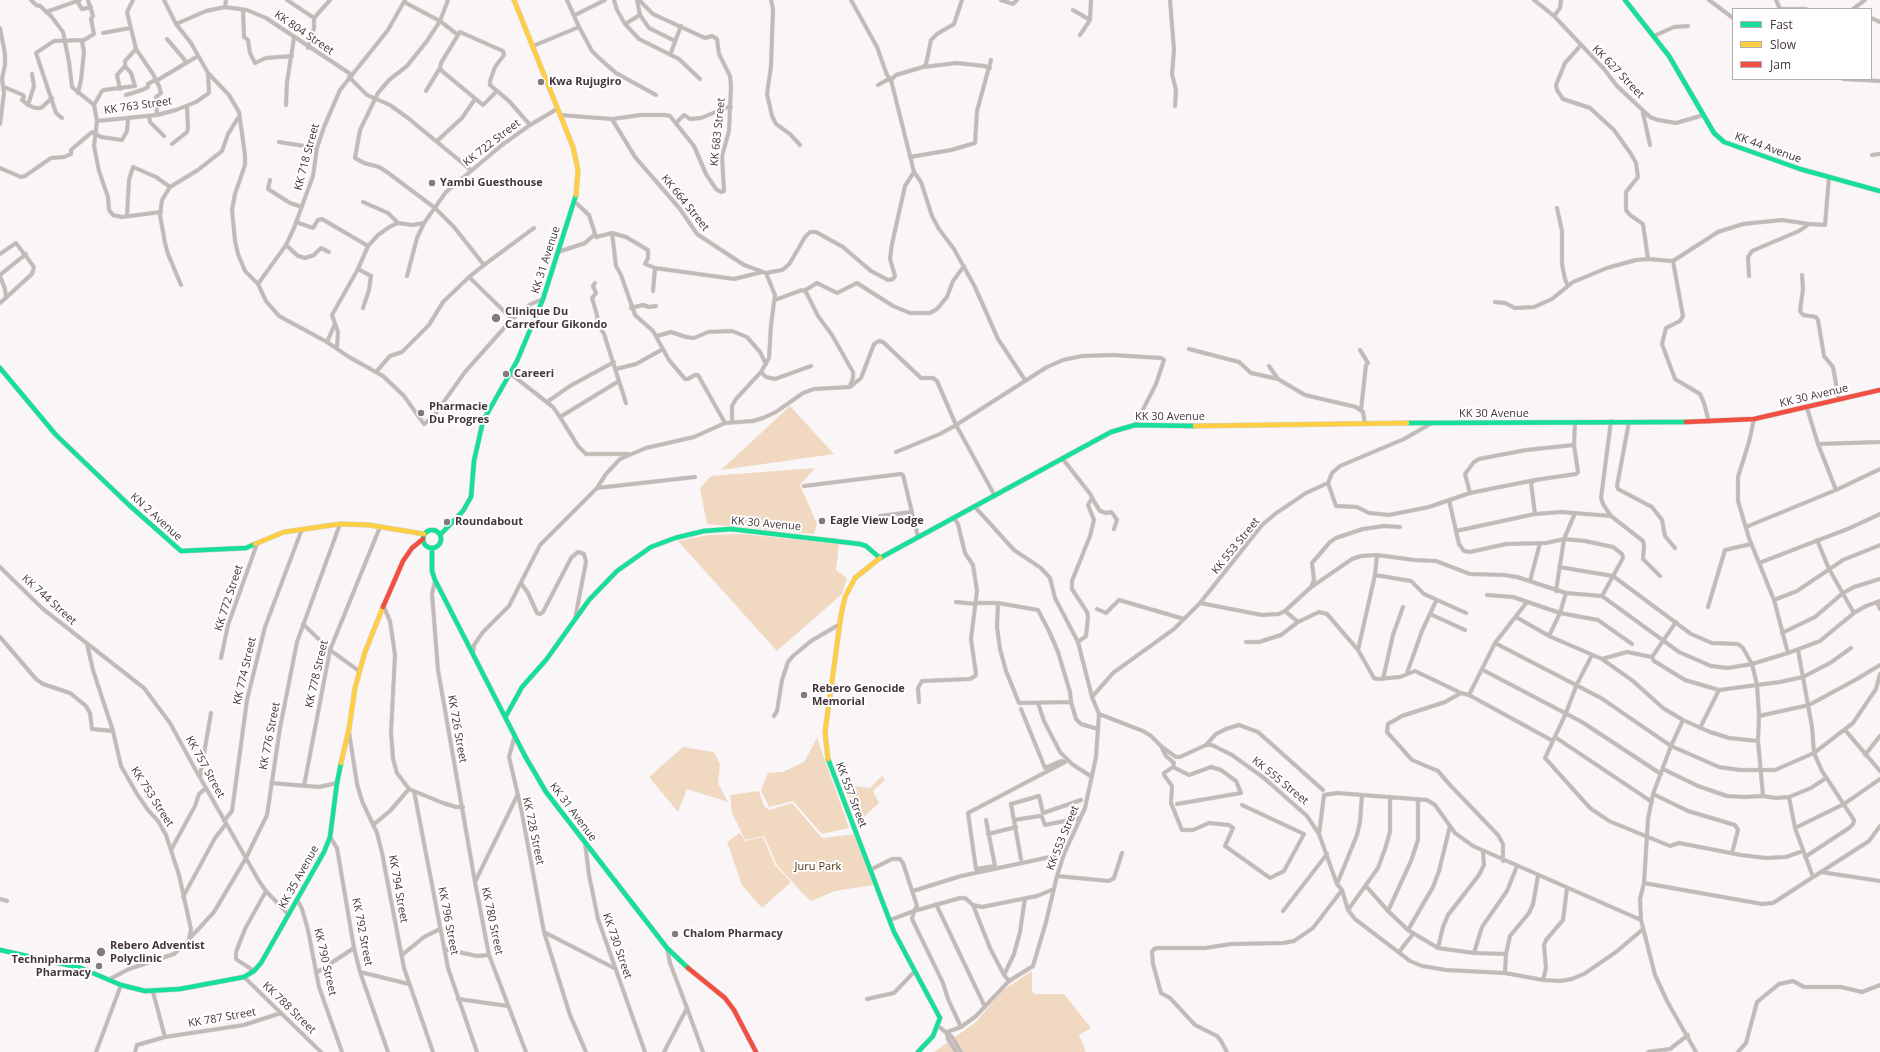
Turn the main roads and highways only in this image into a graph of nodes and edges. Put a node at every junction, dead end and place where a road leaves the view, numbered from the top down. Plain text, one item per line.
1 (514, 0) edge
2 (1625, 0) edge
3 (1880, 191) edge
4 (0, 368) edge
5 (1880, 390) edge
6 (440, 535) junction
7 (424, 537) junction
8 (432, 549) junction
9 (880, 558) junction
10 (506, 716) junction
11 (0, 950) edge
12 (756, 1052) edge
13 (918, 1052) edge

1 - 6 main road, KK 31 Avenue
2 - 3 main road, KK 44 Avenue
4 - 7 main road, KN 2 Avenue
5 - 9 main road, KK 30 Avenue
6 - 7 main road
6 - 8 main road
7 - 8 main road
7 - 11 main road, KK 35 Avenue
8 - 10 main road, KK 31 Avenue
9 - 10 main road, KK 30 Avenue
9 - 13 main road, KK 557 Street
10 - 12 main road, KK 31 Avenue

